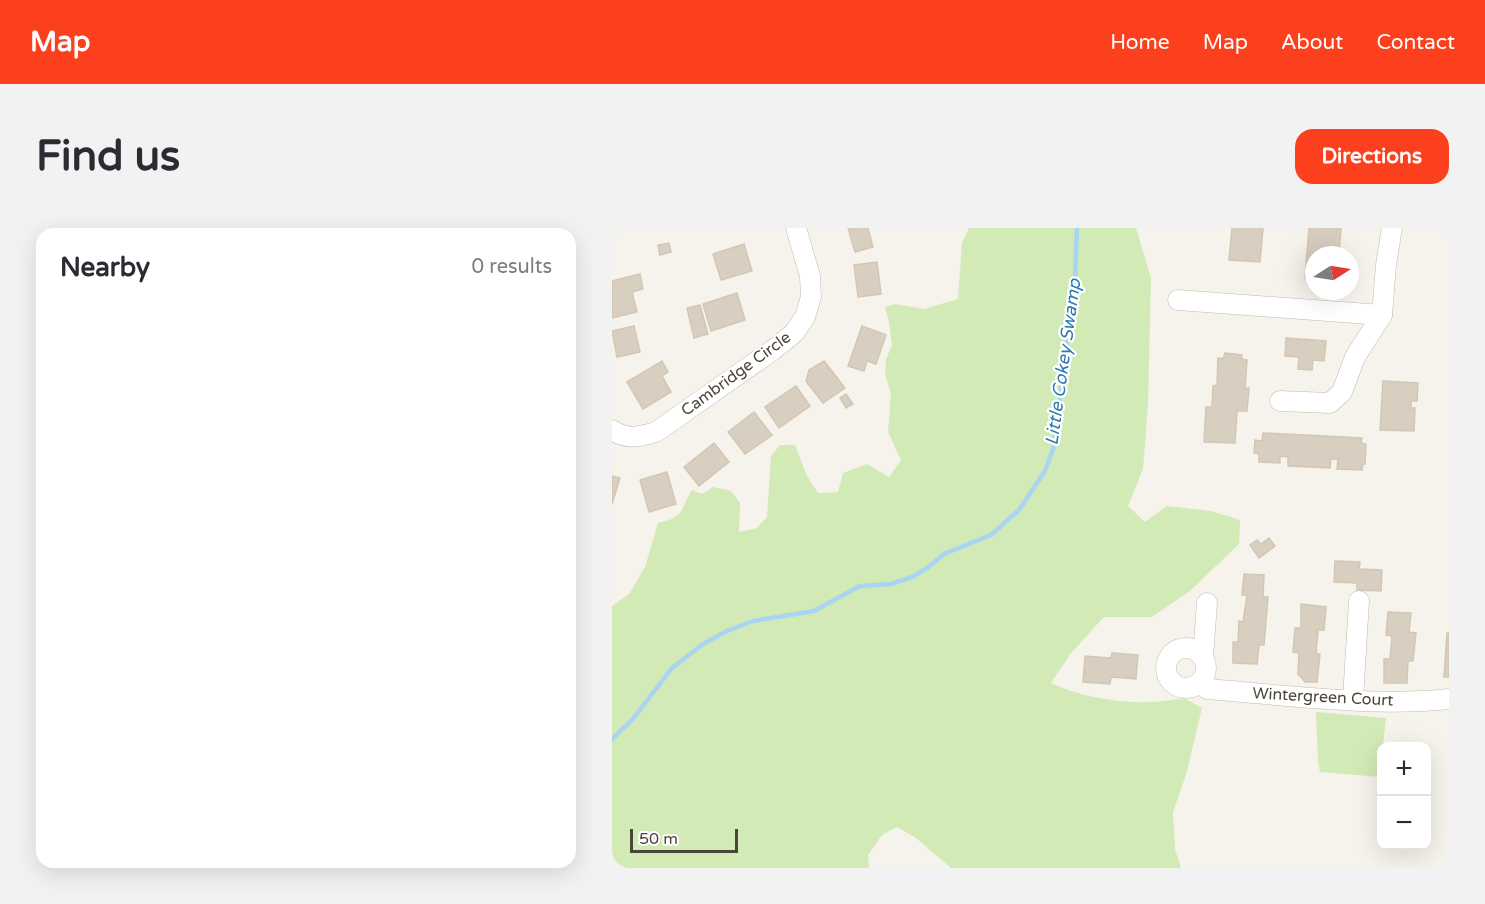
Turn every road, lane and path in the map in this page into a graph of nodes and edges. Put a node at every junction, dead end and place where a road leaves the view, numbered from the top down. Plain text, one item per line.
1 (796, 228) edge
2 (1392, 228) edge
3 (1178, 300) dead end
4 (1382, 315) junction
5 (1280, 401) dead end
6 (612, 430) edge
7 (1359, 601) dead end
8 (1207, 603) dead end
9 (1203, 657) junction
10 (1200, 682) junction
11 (1353, 699) junction
12 (1449, 699) edge

1 - 6 street, Cambridge Circle
2 - 4 street
3 - 4 street
4 - 5 street
7 - 11 street
8 - 9 street
9 - 10 street
9 - 10 street, Wintergreen Court
10 - 11 street, Wintergreen Court
11 - 12 street, Wintergreen Court

